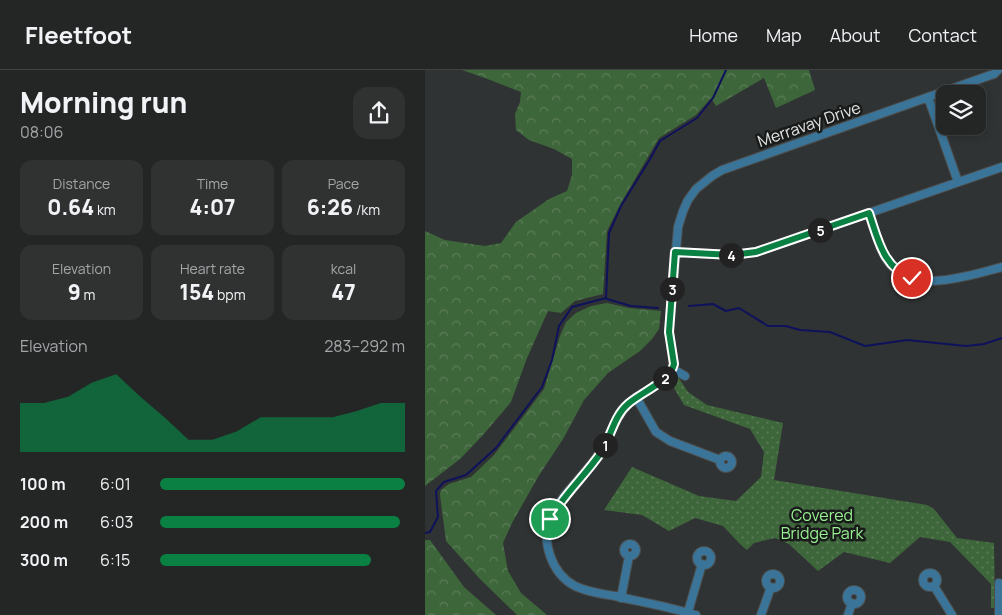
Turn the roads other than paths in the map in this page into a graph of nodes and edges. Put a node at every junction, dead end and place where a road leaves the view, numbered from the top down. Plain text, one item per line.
1 (998, 70) edge
2 (928, 97) junction
3 (1002, 167) edge
4 (958, 182) junction
5 (869, 213) junction
6 (675, 252) junction
7 (1002, 267) edge
8 (673, 369) junction
9 (685, 376) dead end
10 (636, 397) junction
11 (720, 460) dead end
12 (629, 556) dead end
13 (703, 564) dead end
14 (999, 583) dead end
15 (934, 586) dead end
16 (771, 587) dead end
17 (621, 598) junction
18 (852, 603) dead end
19 (692, 614) edge
20 (761, 615) edge
21 (848, 615) edge
22 (952, 615) edge
23 (999, 615) edge

1 - 2 street, Merravay Drive
2 - 4 street
2 - 6 street, Merravay Drive
3 - 4 street
4 - 5 street
5 - 6 street
5 - 7 street
6 - 8 street, Merravay Drive
8 - 9 street
8 - 10 street
10 - 11 street
10 - 17 street
12 - 17 street
13 - 19 street
14 - 23 street
15 - 22 street
16 - 20 street
17 - 19 street
18 - 21 street

